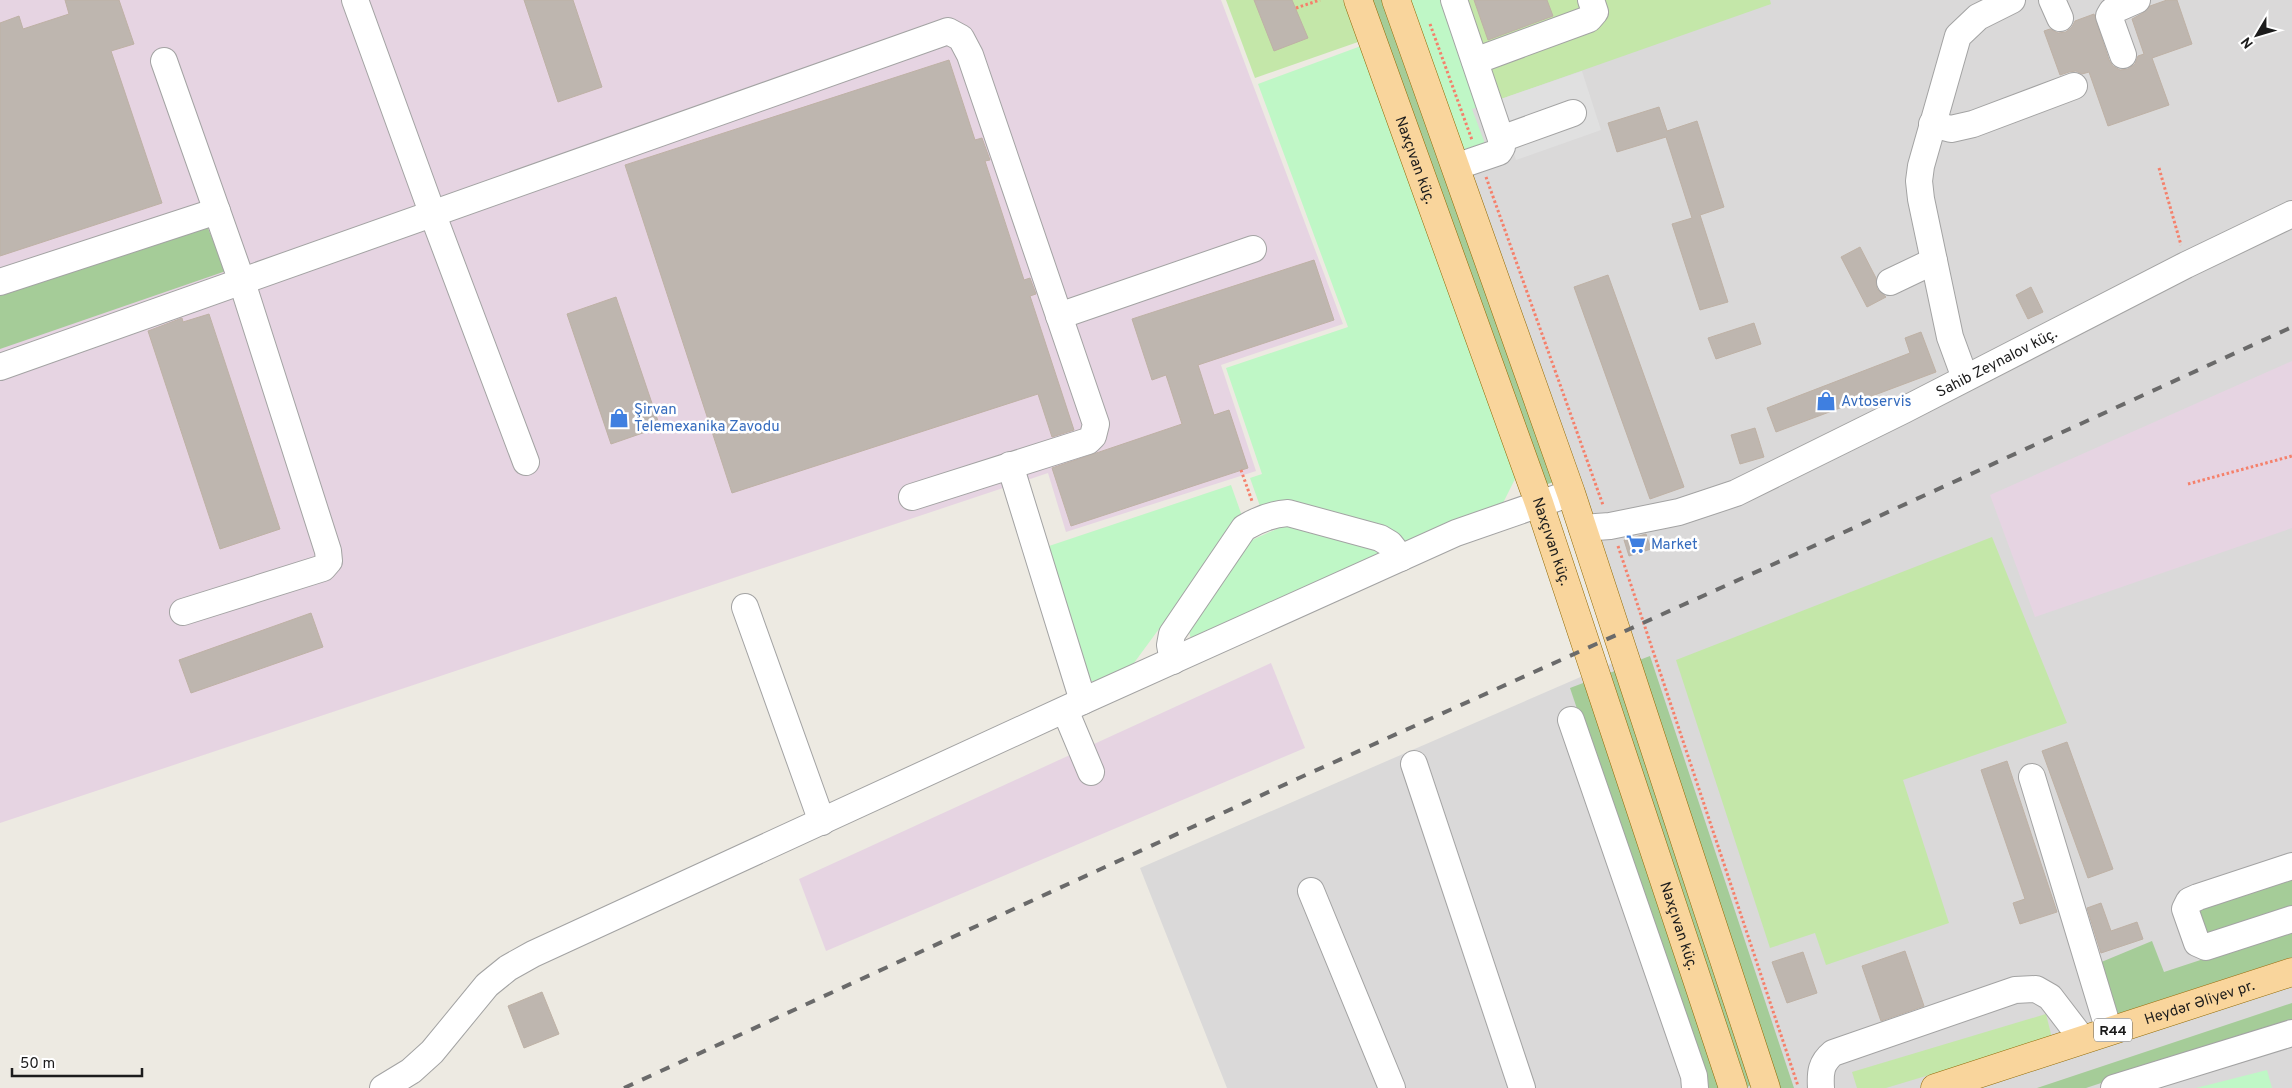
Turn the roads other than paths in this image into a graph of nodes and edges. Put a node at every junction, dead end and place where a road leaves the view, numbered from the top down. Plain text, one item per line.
1 (355, 0) edge
2 (1358, 0) edge
3 (1396, 0) edge
4 (1454, 0) edge
5 (1591, 0) edge
6 (2012, 0) edge
7 (2137, 0) edge
8 (2122, 55) dead end
9 (164, 61) dead end
10 (1475, 61) junction
11 (2074, 86) dead end
12 (1573, 113) dead end
13 (1932, 124) junction
14 (1501, 139) junction
15 (1456, 167) junction
16 (217, 211) junction
17 (2292, 214) edge
18 (433, 215) junction
19 (1253, 249) dead end
20 (1934, 261) junction
21 (0, 282) edge
22 (242, 282) junction
23 (1890, 282) dead end
24 (1059, 316) junction
25 (0, 367) edge
26 (1965, 378) junction
27 (526, 462) dead end
28 (1010, 465) junction
29 (1571, 493) junction
30 (912, 497) dead end
31 (1539, 503) junction
32 (1582, 528) junction
33 (1401, 558) junction
34 (746, 607) dead end
35 (183, 612) dead end
36 (1174, 661) junction
37 (1074, 706) junction
38 (1571, 720) dead end
39 (1414, 764) dead end
40 (1091, 772) dead end
41 (2032, 777) dead end
42 (822, 822) junction
43 (2292, 866) edge
44 (1311, 891) dead end
45 (2292, 919) edge
46 (2292, 972) edge
47 (2292, 992) edge
48 (2109, 1032) junction
49 (2292, 1033) edge
50 (2083, 1040) junction
51 (382, 1088) edge
52 (1392, 1088) edge
53 (1522, 1088) edge
54 (1695, 1088) edge
55 (1733, 1088) edge
56 (1766, 1088) edge
57 (1821, 1088) edge
58 (1935, 1088) edge
59 (1992, 1088) edge
60 (2114, 1088) edge

1 - 18 street
2 - 31 main road, Naxçıvan küç.
3 - 15 main road, Naxçıvan küç.
4 - 10 street
5 - 10 street
6 - 13 street
7 - 8 street
9 - 16 street
10 - 14 street
11 - 13 street
12 - 14 street
13 - 20 street
14 - 15 street
15 - 29 main road, Naxçıvan küç.
16 - 21 street
16 - 22 street
17 - 26 street, Sahib Zeynalov küç.
18 - 22 street
18 - 24 street
18 - 27 street
19 - 24 street
20 - 23 street
20 - 26 street
22 - 25 street
22 - 35 street
24 - 28 street
26 - 32 street, Sahib Zeynalov küç.
28 - 30 street
28 - 37 street
29 - 31 street
29 - 32 main road, Naxçıvan küç.
31 - 33 street
31 - 55 main road, Naxçıvan küç.
32 - 56 main road, Naxçıvan küç.
33 - 36 street
33 - 36 street
34 - 42 street
36 - 37 street
37 - 40 street
37 - 42 street
38 - 54 street
39 - 53 street
41 - 48 street
42 - 51 street
43 - 45 street
44 - 52 street
46 - 48 main road, Heydər Əliyev pr. / R44
47 - 59 main road, Heydər Əliyev pr. / R44
48 - 50 main road, Heydər Əliyev pr. / R44
49 - 60 street
50 - 57 street
50 - 58 main road, Heydər Əliyev pr. / R44

